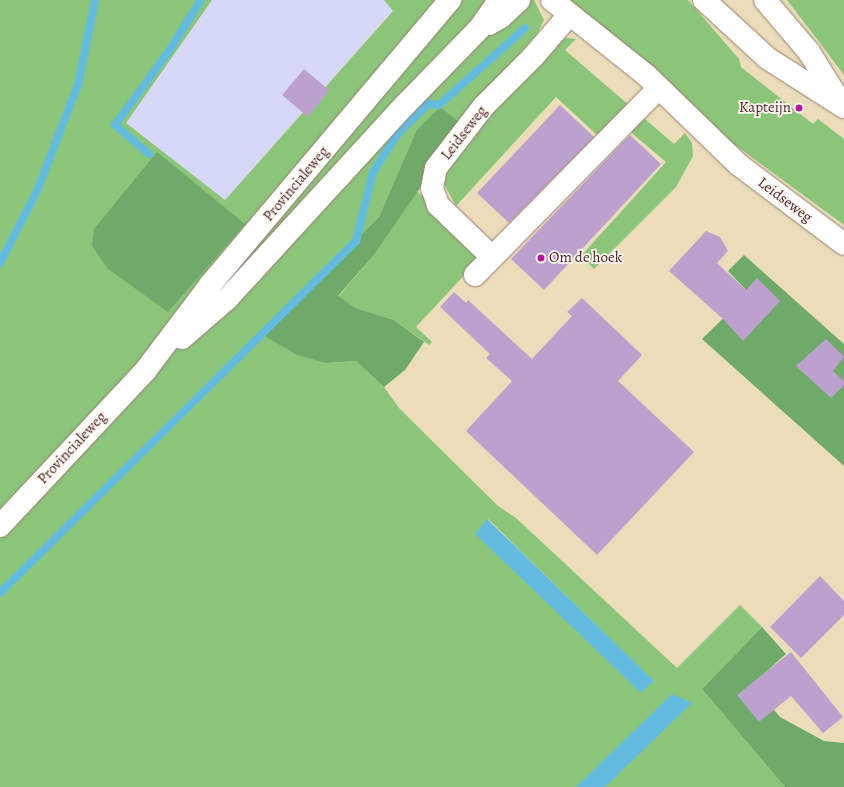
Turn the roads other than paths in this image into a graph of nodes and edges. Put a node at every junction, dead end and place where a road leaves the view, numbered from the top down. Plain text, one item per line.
1 (450, 0) edge
2 (498, 0) edge
3 (519, 0) edge
4 (552, 0) edge
5 (704, 0) edge
6 (766, 0) edge
7 (569, 15) junction
8 (479, 29) junction
9 (659, 88) junction
10 (844, 108) edge
11 (844, 244) edge
12 (492, 257) junction
13 (475, 275) dead end
14 (145, 371) junction
15 (0, 526) edge

1 - 14 main road, Provincialeweg
2 - 8 main road, Provincialeweg
3 - 8 main road, Provincialeweg
4 - 7 main road, Leidseweg
5 - 10 main road
6 - 10 main road
7 - 9 main road, Leidseweg
7 - 12 main road, Leidseweg
8 - 14 main road, Provincialeweg
9 - 11 main road, Leidseweg
9 - 12 main road
12 - 13 main road
14 - 15 main road, Provincialeweg

